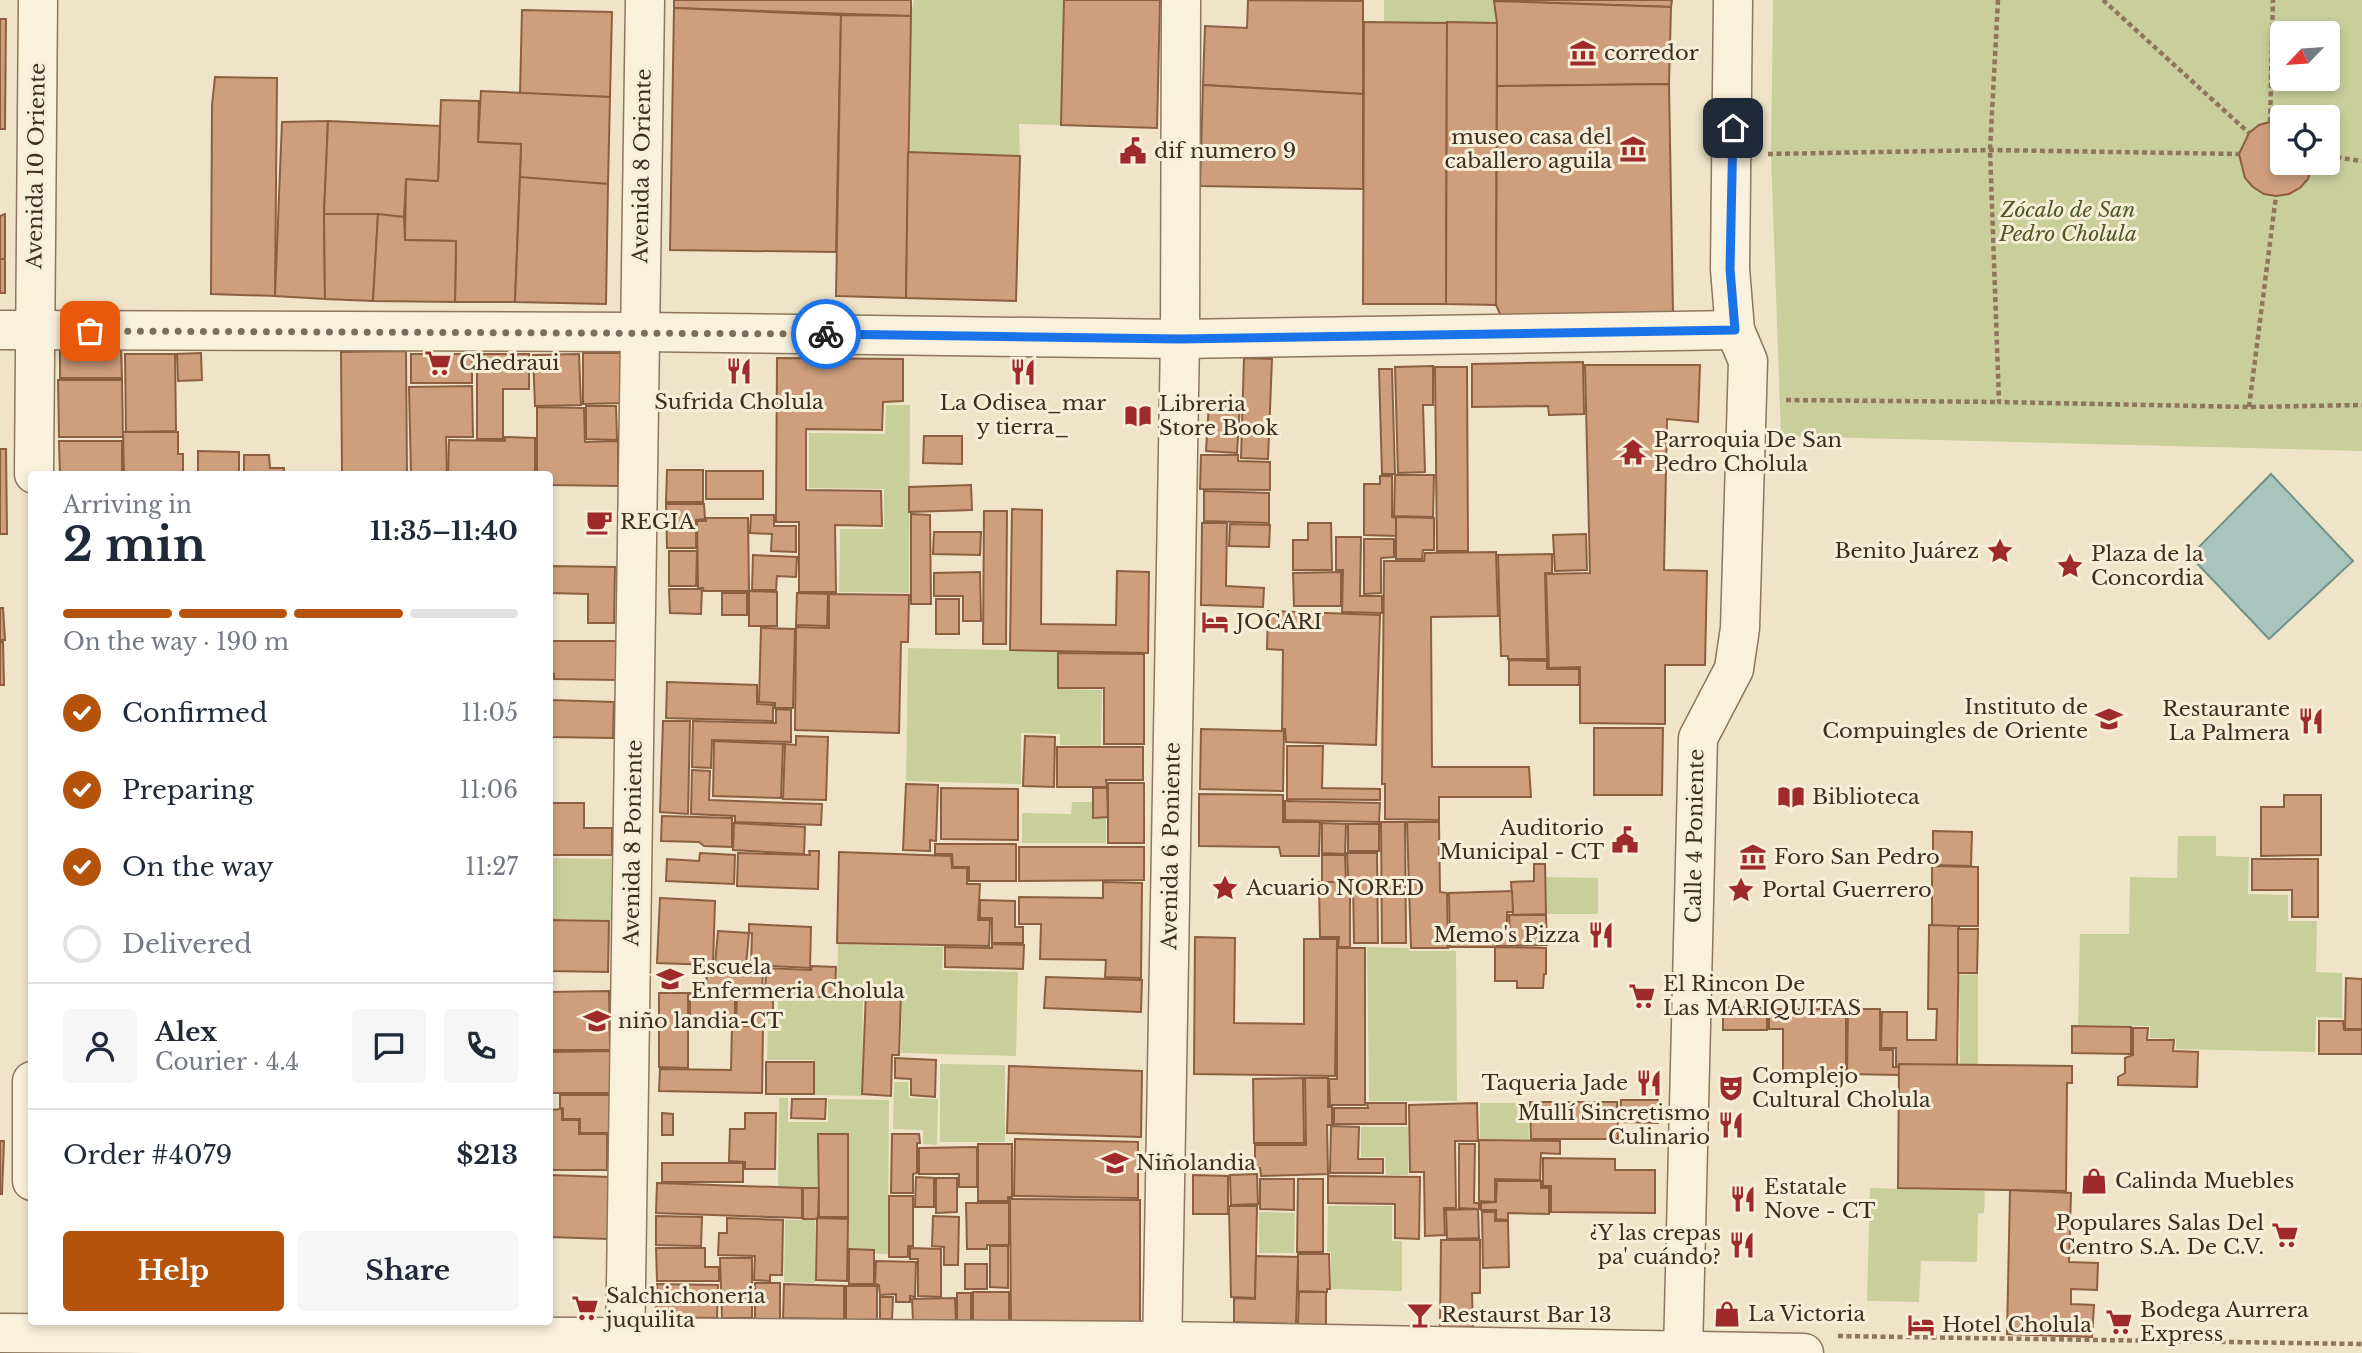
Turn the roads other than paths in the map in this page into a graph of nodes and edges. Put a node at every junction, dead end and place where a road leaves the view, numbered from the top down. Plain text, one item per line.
1 (36, 0) edge
2 (645, 0) edge
3 (1181, 0) edge
4 (1733, 0) edge
5 (1735, 330) junction
6 (17, 331) edge
7 (640, 332) junction
8 (1180, 339) junction
9 (34, 471) edge
10 (24, 1335) edge
11 (625, 1346) edge
12 (1162, 1347) edge
13 (1684, 1352) edge
14 (1804, 1353) edge

1 - 6 street, Avenida 10 Oriente
2 - 7 street, Avenida 8 Oriente
3 - 8 street, Avenida 6 Poniente
4 - 5 street, Calle 4 Poniente
5 - 8 street
5 - 13 street, Calle 4 Poniente
6 - 7 street
6 - 9 street, Avenida 10 Oriente
7 - 8 street
7 - 11 street, Avenida 8 Poniente
8 - 12 street, Avenida 6 Poniente
10 - 11 street
11 - 12 street
12 - 13 street
13 - 14 street

